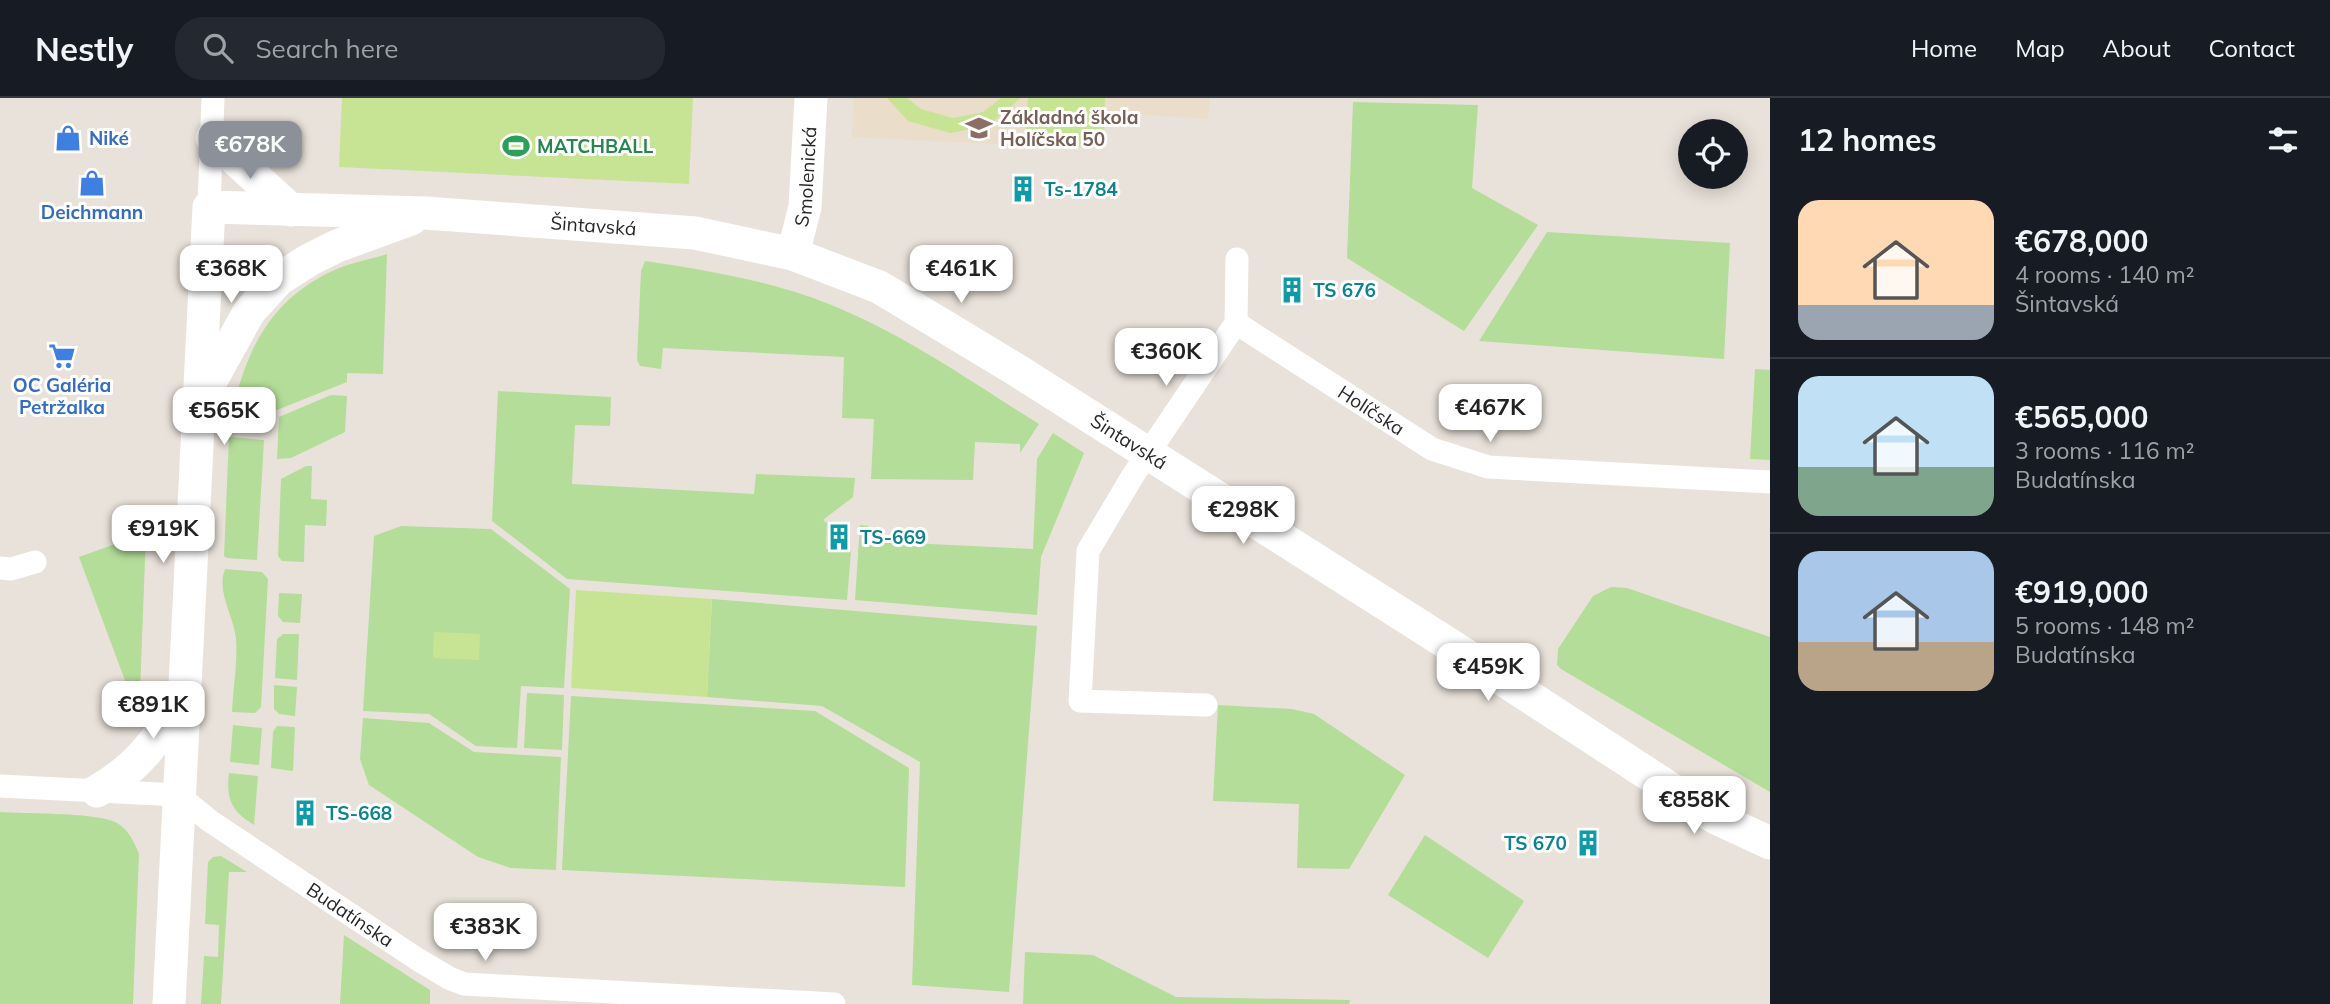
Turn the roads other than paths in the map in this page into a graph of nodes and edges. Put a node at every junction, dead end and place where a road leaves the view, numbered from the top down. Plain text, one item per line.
1 (214, 98) edge
2 (811, 98) edge
3 (212, 138) junction
4 (209, 207) junction
5 (291, 210) junction
6 (426, 213) junction
7 (793, 254) junction
8 (1237, 259) dead end
9 (1236, 323) junction
10 (199, 401) junction
11 (1140, 465) junction
12 (1770, 482) edge
13 (35, 562) dead end
14 (0, 569) edge
15 (183, 691) junction
16 (1206, 705) dead end
17 (0, 786) edge
18 (97, 791) junction
19 (178, 795) junction
20 (1770, 843) edge
21 (169, 1004) edge
22 (834, 1004) edge

1 - 3 street
2 - 7 street, Smolenická
3 - 4 street
3 - 5 street
4 - 5 street, Šintavská
4 - 10 street
5 - 6 street, Šintavská
6 - 7 street, Šintavská
6 - 10 street, Šintavská
7 - 11 street, Šintavská
8 - 9 street
9 - 11 street
9 - 12 street, Holíčska
10 - 15 street
11 - 16 street, Šintavská
11 - 20 street, Šintavská
13 - 14 street
15 - 18 street
15 - 19 street
17 - 18 street
18 - 19 street
19 - 21 street
19 - 22 street, Budatínska

